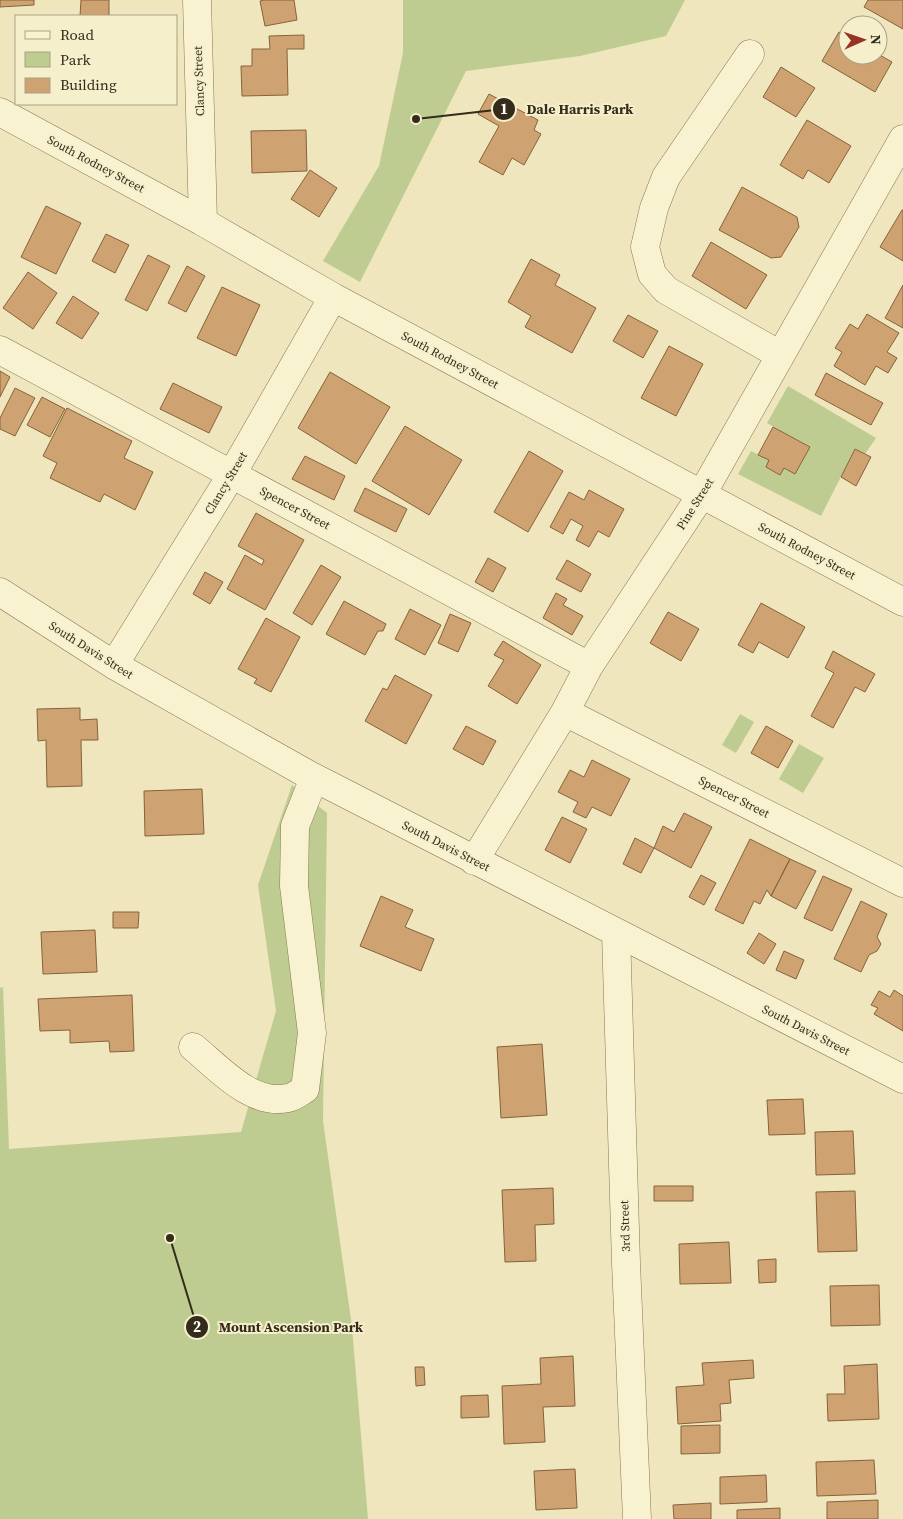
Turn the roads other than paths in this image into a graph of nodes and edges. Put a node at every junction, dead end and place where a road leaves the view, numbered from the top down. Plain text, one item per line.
1 (197, 0) edge
2 (750, 54) dead end
3 (0, 112) edge
4 (903, 139) edge
5 (203, 222) junction
6 (333, 297) junction
7 (0, 350) edge
8 (780, 355) junction
9 (232, 474) junction
10 (702, 494) junction
11 (0, 592) edge
12 (903, 602) edge
13 (114, 665) junction
14 (589, 666) junction
15 (565, 712) junction
16 (314, 778) junction
17 (474, 861) junction
18 (903, 883) edge
19 (616, 933) junction
20 (193, 1047) dead end
21 (903, 1079) edge
22 (637, 1519) edge

1 - 5 street, Clancy Street
2 - 8 street
3 - 5 street, South Rodney Street
4 - 8 street, Pine Street
5 - 6 street, South Rodney Street
6 - 9 street, Clancy Street
6 - 10 street, South Rodney Street
7 - 9 street, Spencer Street
8 - 10 street, Pine Street
9 - 13 street, Clancy Street
9 - 14 street, Spencer Street
10 - 12 street, South Rodney Street
10 - 14 street, Pine Street
11 - 13 street, South Davis Street
13 - 16 street, South Davis Street
14 - 15 street, Pine Street
15 - 17 street, Pine Street
15 - 18 street, Spencer Street
16 - 17 street, South Davis Street
16 - 20 street
17 - 19 street, South Davis Street
19 - 21 street, South Davis Street
19 - 22 street, 3rd Street

